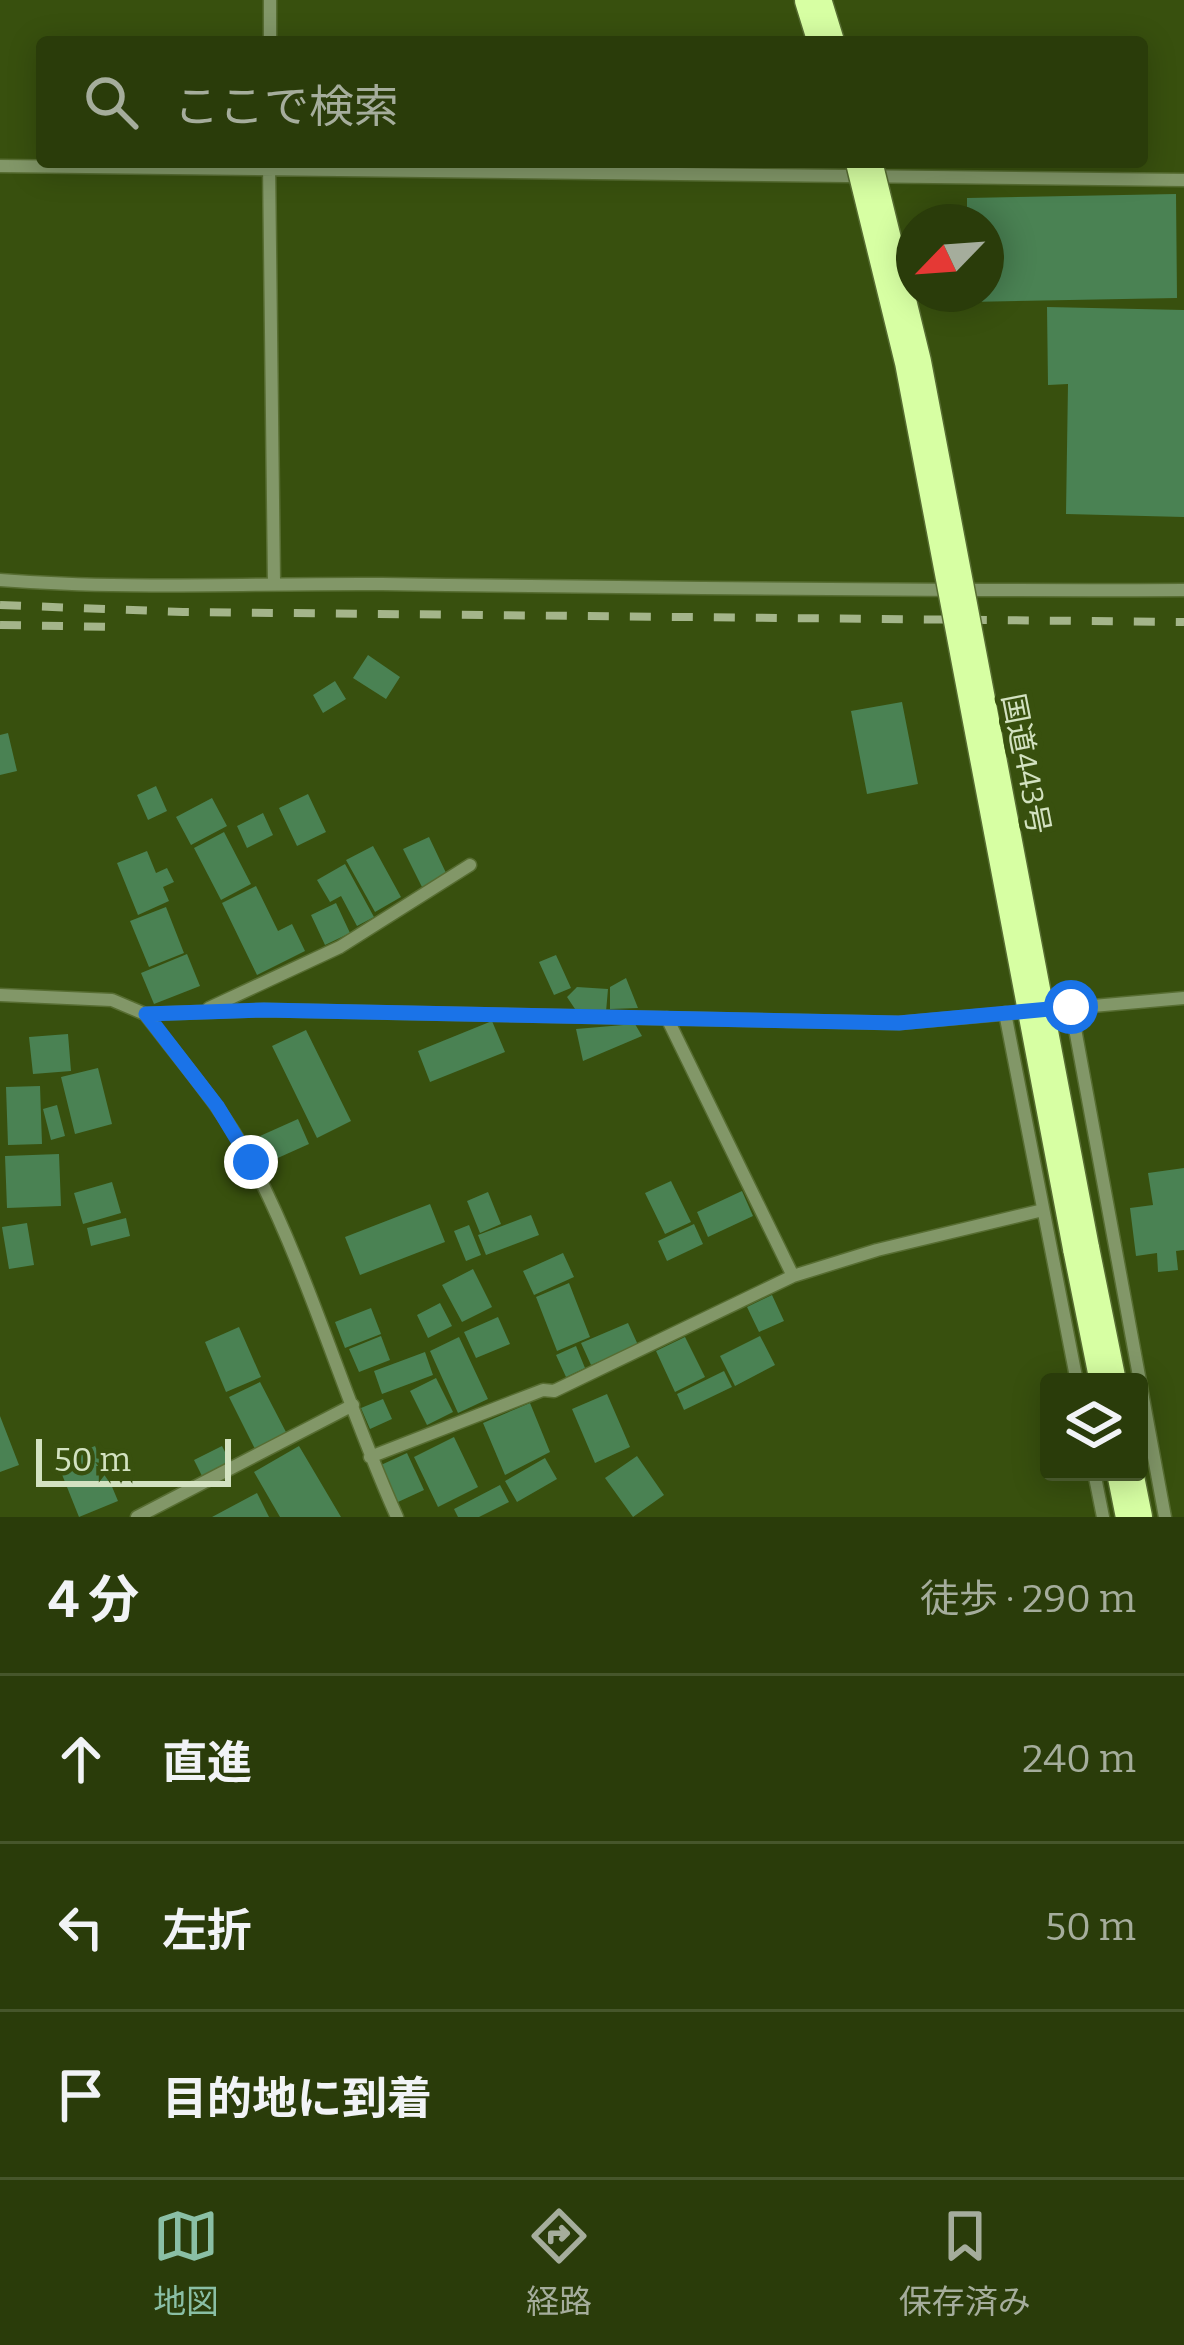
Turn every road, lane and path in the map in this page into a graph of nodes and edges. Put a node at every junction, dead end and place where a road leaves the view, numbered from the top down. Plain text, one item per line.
1 (270, 0) edge
2 (812, 0) edge
3 (270, 36) edge
4 (824, 36) edge
5 (0, 166) edge
6 (36, 166) edge
7 (269, 168) edge
8 (400, 168) edge
9 (865, 168) edge
10 (1184, 180) edge
11 (0, 580) edge
12 (274, 583) junction
13 (1184, 590) edge
14 (470, 865) dead end
15 (0, 995) edge
16 (1184, 998) edge
17 (1071, 1007) junction
18 (203, 1012) junction
19 (1005, 1013) junction
20 (146, 1014) junction
21 (667, 1018) junction
22 (1042, 1210) junction
23 (793, 1276) junction
24 (1074, 1373) edge
25 (1106, 1373) edge
26 (353, 1405) junction
27 (370, 1456) junction
28 (1096, 1481) edge
29 (1127, 1481) edge
30 (137, 1517) edge
31 (398, 1517) edge
32 (1103, 1517) edge
33 (1134, 1517) edge
34 (1166, 1517) edge

1 - 3 street
2 - 4 highway
5 - 6 street
7 - 12 street
8 - 10 street
9 - 25 highway, 国道443号, bridge
11 - 12 street
12 - 13 street
14 - 18 street
15 - 20 street
16 - 17 street
17 - 19 street
17 - 34 street
18 - 20 street
18 - 21 street
19 - 21 street
19 - 22 street
20 - 26 street
21 - 23 street
22 - 23 street
22 - 24 street
23 - 27 street
26 - 27 street
26 - 30 street
27 - 31 street
28 - 32 street
29 - 33 highway

